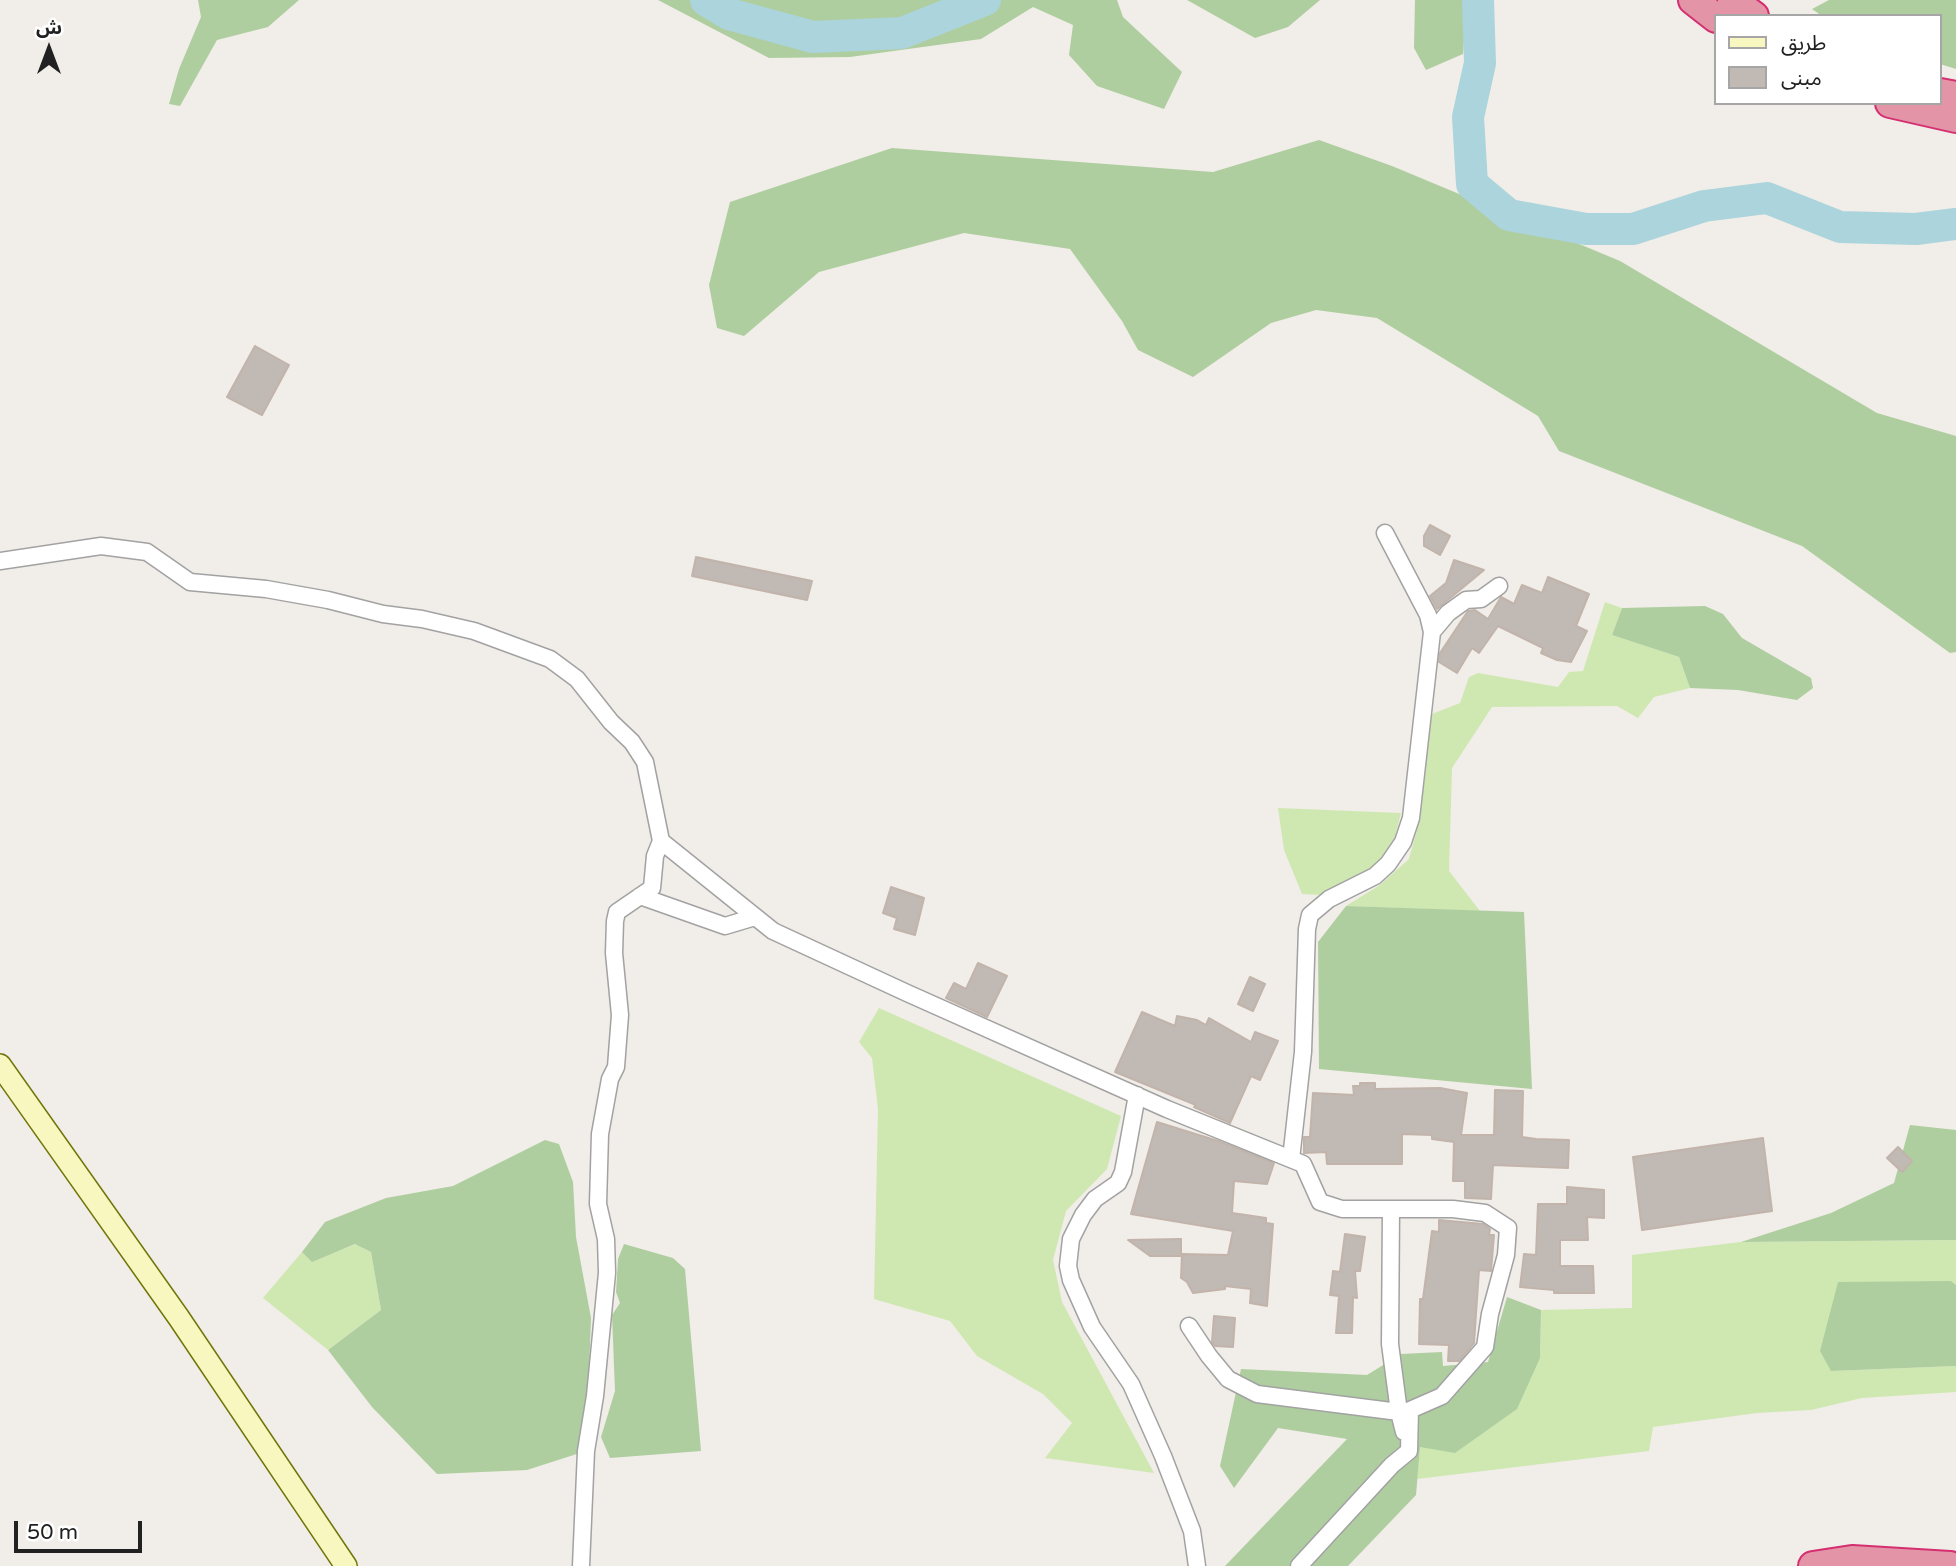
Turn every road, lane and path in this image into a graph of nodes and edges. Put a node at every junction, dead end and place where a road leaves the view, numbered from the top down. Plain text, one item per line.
1 (1693, 0) edge
2 (1732, 0) edge
3 (1751, 14) edge
4 (1714, 16) edge
5 (1899, 105) edge
6 (1956, 118) edge
7 (1385, 533) dead end
8 (0, 561) edge
9 (1499, 586) dead end
10 (1432, 632) junction
11 (661, 841) junction
12 (640, 896) junction
13 (755, 916) junction
14 (0, 1065) edge
15 (1137, 1096) junction
16 (1292, 1159) junction
17 (1391, 1209) junction
18 (1189, 1326) dead end
19 (1399, 1412) junction
20 (1409, 1451) junction
21 (346, 1566) edge
22 (581, 1566) edge
23 (1197, 1566) edge
24 (1299, 1566) edge
25 (1813, 1566) edge
26 (1950, 1566) edge

1 - 4 highway
2 - 3 highway
5 - 6 highway
7 - 10 street
8 - 11 street
9 - 10 street
10 - 16 street
11 - 12 street
11 - 13 street
12 - 13 street
12 - 22 street
13 - 15 street
14 - 21 main road
15 - 16 street
15 - 23 street
16 - 17 street
17 - 19 street
17 - 20 street
18 - 19 street
19 - 20 street
20 - 24 street
25 - 26 highway

